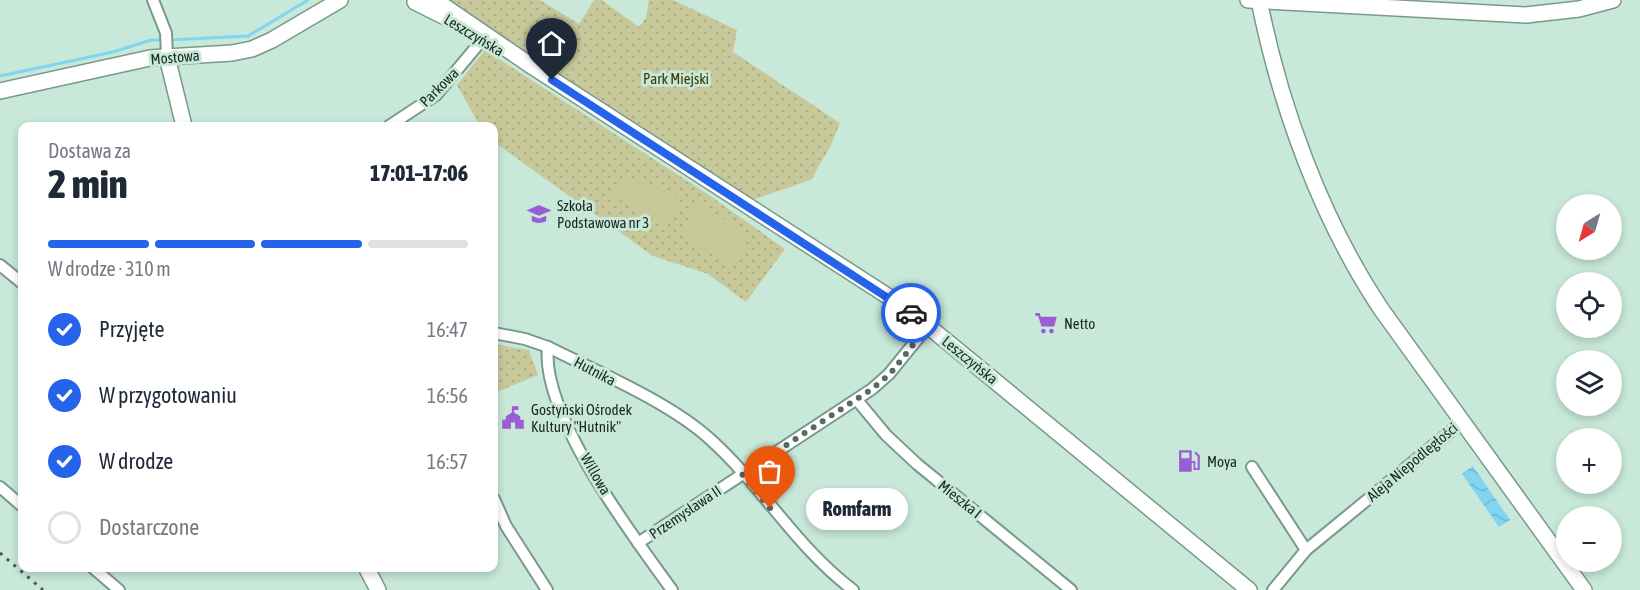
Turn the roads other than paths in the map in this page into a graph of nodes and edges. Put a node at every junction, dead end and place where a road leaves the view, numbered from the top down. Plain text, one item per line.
1 (153, 0) edge
2 (340, 0) edge
3 (435, 0) edge
4 (1248, 0) edge
5 (1259, 0) edge
6 (1613, 0) edge
7 (412, 1) edge
8 (482, 39) junction
9 (167, 54) junction
10 (533, 67) junction
11 (0, 91) edge
12 (183, 122) edge
13 (395, 122) edge
14 (0, 265) edge
15 (18, 280) edge
16 (928, 326) junction
17 (498, 334) edge
18 (548, 347) junction
19 (857, 400) junction
20 (1462, 422) junction
21 (1252, 467) dead end
22 (742, 474) junction
23 (0, 487) edge
24 (18, 503) edge
25 (498, 508) edge
26 (638, 543) junction
27 (1305, 550) junction
28 (98, 572) edge
29 (369, 572) edge
30 (119, 590) edge
31 (378, 590) edge
32 (548, 590) edge
33 (672, 590) edge
34 (853, 590) edge
35 (1071, 590) edge
36 (1249, 590) edge
37 (1273, 590) edge
38 (1584, 590) edge

1 - 9 street
2 - 9 street, Mostowa
3 - 10 street, Leszczyńska
4 - 5 street
5 - 6 street
5 - 20 street, Aleja Niepodległości
7 - 8 street, Leszczyńska
8 - 10 street, Leszczyńska
8 - 13 street, Parkowa
9 - 11 street, Mostowa
9 - 12 street
10 - 16 street, Leszczyńska
14 - 15 street
16 - 19 street, Przemysława II
16 - 36 street, Leszczyńska
17 - 18 street, Hutnika
18 - 22 street, Hutnika
18 - 26 street, Willowa
19 - 22 street, Przemysława II
19 - 35 street, Mieszka I
20 - 27 street, Aleja Niepodległości
20 - 38 street
21 - 27 street
22 - 26 street, Przemysława II
22 - 34 street, Hutnika
23 - 24 street
25 - 32 street
26 - 33 street, Willowa
27 - 37 street, Aleja Niepodległości
28 - 30 street
29 - 31 street

